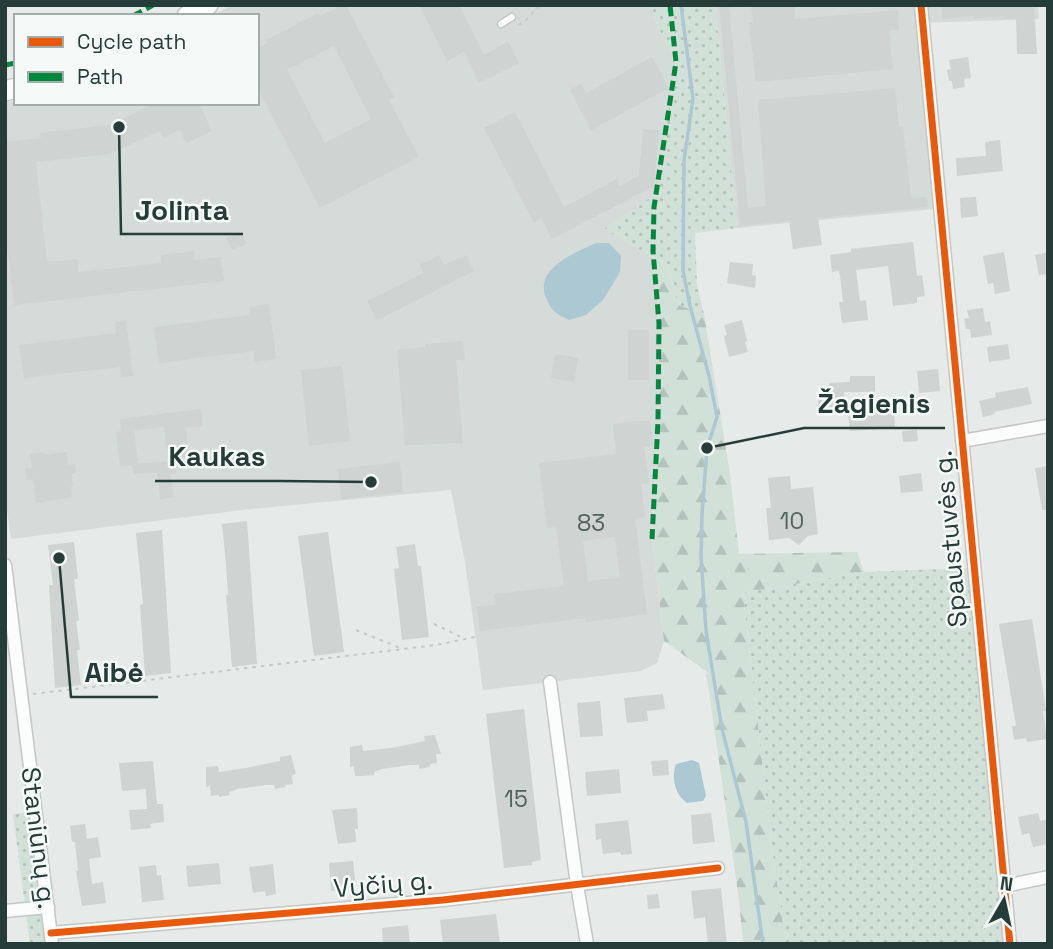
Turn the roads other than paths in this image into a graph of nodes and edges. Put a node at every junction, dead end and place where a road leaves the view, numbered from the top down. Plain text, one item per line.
1 (208, 5) edge
2 (921, 5) edge
3 (191, 14) edge
4 (513, 17) dead end
5 (502, 24) dead end
6 (1048, 425) edge
7 (962, 441) junction
8 (5, 565) edge
9 (550, 682) dead end
10 (718, 868) dead end
11 (1048, 877) edge
12 (576, 885) junction
13 (1005, 886) junction
14 (48, 907) junction
15 (5, 911) edge
16 (52, 938) edge
17 (587, 944) edge
18 (1010, 944) edge

1 - 3 main road
2 - 7 street, Spaustuvės g.
4 - 5 lane
6 - 7 street
7 - 13 street, Spaustuvės g.
8 - 14 street, Staniūnų g.
9 - 12 street
10 - 12 street, Vyčių g.
11 - 13 street
12 - 16 street, Vyčių g.
12 - 17 street
13 - 18 street, Spaustuvės g.
14 - 15 street
14 - 16 street, Staniūnų g.

